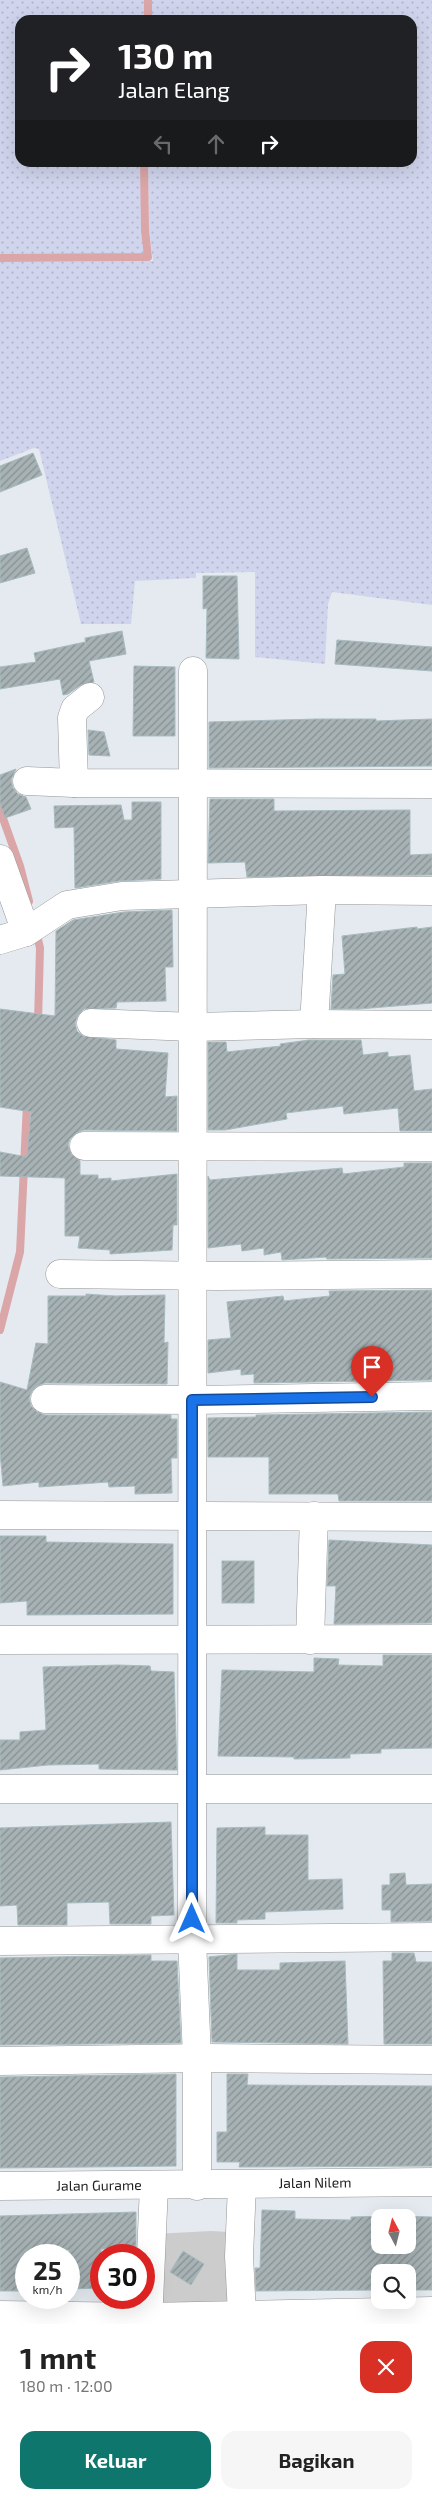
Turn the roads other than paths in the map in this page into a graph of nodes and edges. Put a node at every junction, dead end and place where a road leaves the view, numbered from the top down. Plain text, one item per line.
1 (193, 671) dead end
2 (90, 697) dead end
3 (27, 781) dead end
4 (74, 784) junction
5 (194, 784) junction
6 (432, 784) edge
7 (0, 859) edge
8 (322, 890) junction
9 (432, 891) edge
10 (195, 894) junction
11 (35, 925) junction
12 (0, 940) edge
13 (91, 1023) dead end
14 (314, 1024) junction
15 (432, 1025) edge
16 (193, 1027) junction
17 (84, 1146) dead end
18 (432, 1147) edge
19 (194, 1148) junction
20 (60, 1274) dead end
21 (432, 1274) edge
22 (192, 1276) junction
23 (432, 1396) edge
24 (46, 1399) dead end
25 (192, 1400) junction
26 (0, 1516) edge
27 (192, 1516) junction
28 (314, 1516) junction
29 (432, 1517) edge
30 (432, 1639) edge
31 (0, 1640) edge
32 (192, 1640) junction
33 (310, 1640) junction
34 (0, 1789) edge
35 (192, 1789) junction
36 (432, 1789) edge
37 (432, 1937) edge
38 (192, 1939) junction
39 (0, 1940) edge
40 (197, 2058) junction
41 (432, 2060) edge
42 (0, 2061) edge
43 (432, 2182) edge
44 (242, 2185) junction
45 (0, 2186) edge
46 (154, 2186) junction
47 (198, 2186) junction
48 (432, 2312) edge
49 (242, 2314) junction
50 (0, 2315) edge
51 (404, 2318) edge
52 (283, 2319) edge
53 (148, 2320) edge

1 - 5 street
2 - 4 street
3 - 4 street
4 - 5 street
5 - 6 street
5 - 10 street
7 - 11 street
8 - 9 street
8 - 10 street
8 - 14 street
10 - 11 street
10 - 16 street
11 - 12 street
13 - 16 street
14 - 15 street
14 - 16 street
16 - 19 street
17 - 19 street
18 - 19 street
19 - 22 street
20 - 22 street
21 - 22 street
22 - 25 street
23 - 25 street
24 - 25 street
25 - 27 street
26 - 27 street
27 - 28 street
27 - 32 street
28 - 29 street
28 - 33 street
30 - 33 street
31 - 32 street
32 - 33 street
32 - 35 street
34 - 35 street
35 - 36 street
35 - 38 street
37 - 38 street
38 - 39 street
38 - 40 street
40 - 41 street
40 - 42 street
40 - 47 street
43 - 44 street, Jalan Nilem
44 - 47 street, Jalan Nilem
44 - 49 street
45 - 46 street, Jalan Gurame
46 - 47 street, Jalan Gurame
46 - 53 street
48 - 51 street
49 - 52 street
49 - 53 street
50 - 53 street
51 - 52 street

